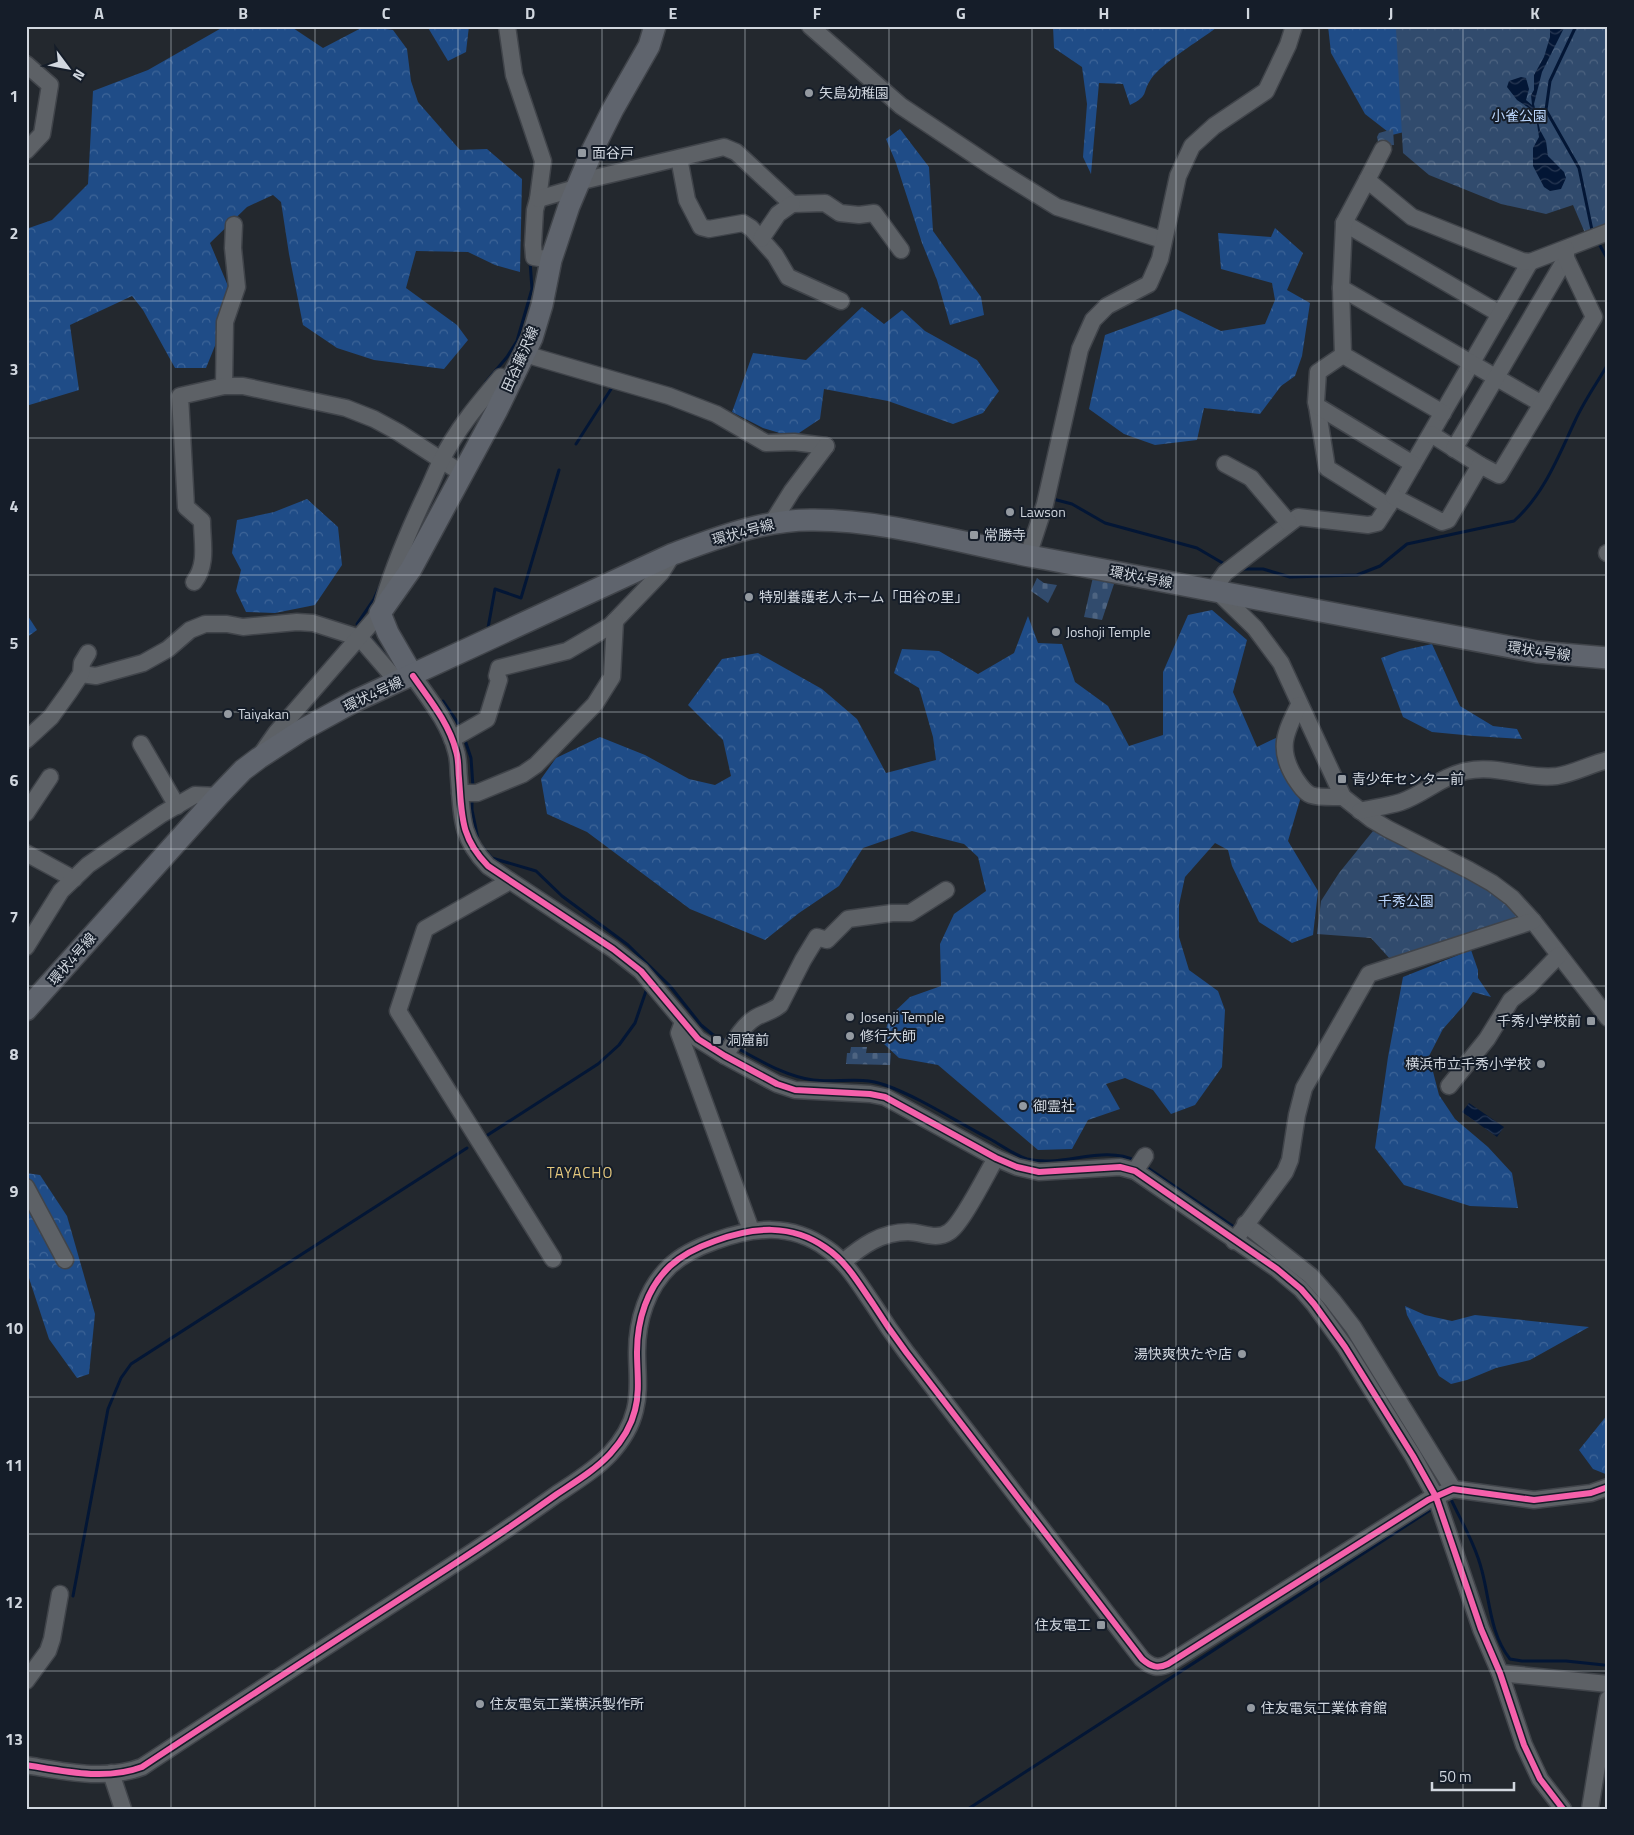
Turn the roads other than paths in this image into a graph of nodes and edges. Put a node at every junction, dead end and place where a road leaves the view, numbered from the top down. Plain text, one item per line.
1 (507, 26) edge
2 (655, 26) edge
3 (810, 26) edge
4 (1294, 26) edge
5 (26, 64) edge
6 (1383, 149) dead end
7 (26, 152) edge
8 (678, 158) junction
9 (1367, 180) junction
10 (577, 185) junction
11 (538, 200) junction
12 (792, 204) junction
13 (1344, 223) junction
14 (234, 224) dead end
15 (1608, 232) edge
16 (761, 239) junction
17 (1163, 240) junction
18 (900, 250) dead end
19 (1566, 253) junction
20 (551, 260) junction
21 (1530, 262) junction
22 (1341, 288) junction
23 (841, 301) dead end
24 (1500, 314) junction
25 (525, 352) junction
26 (1343, 355) junction
27 (1472, 363) junction
28 (1496, 378) junction
29 (511, 382) junction
30 (224, 386) junction
31 (1542, 404) junction
32 (1317, 406) junction
33 (1443, 413) junction
34 (1431, 434) junction
35 (1454, 449) junction
36 (438, 459) junction
37 (1225, 464) dead end
38 (1413, 464) junction
39 (1480, 465) junction
40 (463, 474) junction
41 (1391, 501) junction
42 (772, 523) junction
43 (1289, 523) junction
44 (673, 554) junction
45 (1028, 556) junction
46 (194, 582) dead end
47 (1218, 592) junction
48 (615, 621) junction
49 (367, 629) junction
50 (88, 653) dead end
51 (1608, 658) edge
52 (80, 674) junction
53 (405, 679) junction
54 (1300, 705) junction
55 (460, 735) junction
56 (26, 740) edge
57 (141, 744) dead end
58 (259, 758) junction
59 (1608, 760) edge
60 (50, 777) dead end
61 (469, 793) junction
62 (218, 796) junction
63 (1343, 797) junction
64 (177, 806) junction
65 (1360, 811) junction
66 (26, 814) edge
67 (26, 853) edge
68 (74, 879) junction
69 (510, 881) junction
70 (946, 890) dead end
71 (1533, 921) junction
72 (26, 947) edge
73 (1560, 955) junction
74 (26, 1010) edge
75 (1608, 1018) edge
76 (683, 1022) junction
77 (729, 1049) junction
78 (1448, 1086) dead end
79 (996, 1158) junction
80 (26, 1187) edge
81 (1245, 1224) junction
82 (751, 1230) junction
83 (1234, 1240) junction
84 (553, 1259) dead end
85 (65, 1260) dead end
86 (843, 1262) junction
87 (1608, 1487) edge
88 (1444, 1496) junction
89 (60, 1594) dead end
90 (1500, 1673) junction
91 (26, 1681) edge
92 (1608, 1684) edge
93 (1608, 1699) edge
94 (26, 1765) edge
95 (111, 1774) junction
96 (122, 1809) edge
97 (1563, 1809) edge
98 (1590, 1809) edge

1 - 11 street
2 - 10 main road, 田谷藤沢線
3 - 17 street
4 - 17 street
5 - 7 street
6 - 9 street
8 - 10 street
8 - 12 street
8 - 16 street
9 - 13 street
9 - 21 street
10 - 11 street
10 - 20 main road, 田谷藤沢線
11 - 20 street
12 - 16 street
12 - 18 street
13 - 22 street
13 - 24 street
14 - 30 street
15 - 19 street
16 - 23 street
17 - 45 street
19 - 21 street
19 - 28 street
19 - 31 street
20 - 25 main road, 田谷藤沢線
21 - 24 street
22 - 26 street
22 - 27 street
24 - 27 street
25 - 29 main road, 田谷藤沢線
25 - 42 street
26 - 32 street
26 - 33 street
27 - 28 street
27 - 33 street
28 - 31 street
28 - 35 street
29 - 36 street
29 - 40 main road, 田谷藤沢線
30 - 36 street
30 - 46 street
31 - 39 street
32 - 38 street
32 - 41 street
33 - 34 street
34 - 35 street
34 - 38 street
35 - 39 street
36 - 40 street
36 - 49 street
37 - 43 street
38 - 41 street
39 - 41 street
40 - 49 main road, 田谷藤沢線
41 - 43 street
42 - 44 main road, 環状4号線
42 - 45 main road, 環状4号線
43 - 47 street
44 - 48 street
44 - 53 main road, 環状4号線
45 - 47 main road, 環状4号線
47 - 51 main road, 環状4号線
47 - 54 street
48 - 55 street
48 - 61 street
49 - 52 street
49 - 53 street
49 - 53 main road
49 - 58 street
50 - 52 street
52 - 56 street
53 - 55 street
53 - 58 main road, 環状4号線
54 - 63 street
54 - 63 street
55 - 61 street
57 - 64 street
58 - 62 main road, 環状4号線
59 - 65 street
60 - 66 street
61 - 69 street
62 - 64 street
62 - 74 main road, 環状4号線
63 - 65 street
64 - 68 street
65 - 71 street
67 - 68 street
68 - 72 street
69 - 76 street
69 - 84 street
70 - 77 street
71 - 73 street
71 - 81 street
73 - 75 street
73 - 78 street
76 - 77 street
76 - 82 street
77 - 79 street
79 - 83 street
79 - 86 street
80 - 85 street
81 - 83 street
81 - 88 street
82 - 86 street
82 - 95 street
83 - 88 street
86 - 88 street
87 - 88 street
88 - 90 street
89 - 91 street
90 - 92 street
90 - 97 street
93 - 98 street
94 - 95 street
95 - 96 street

